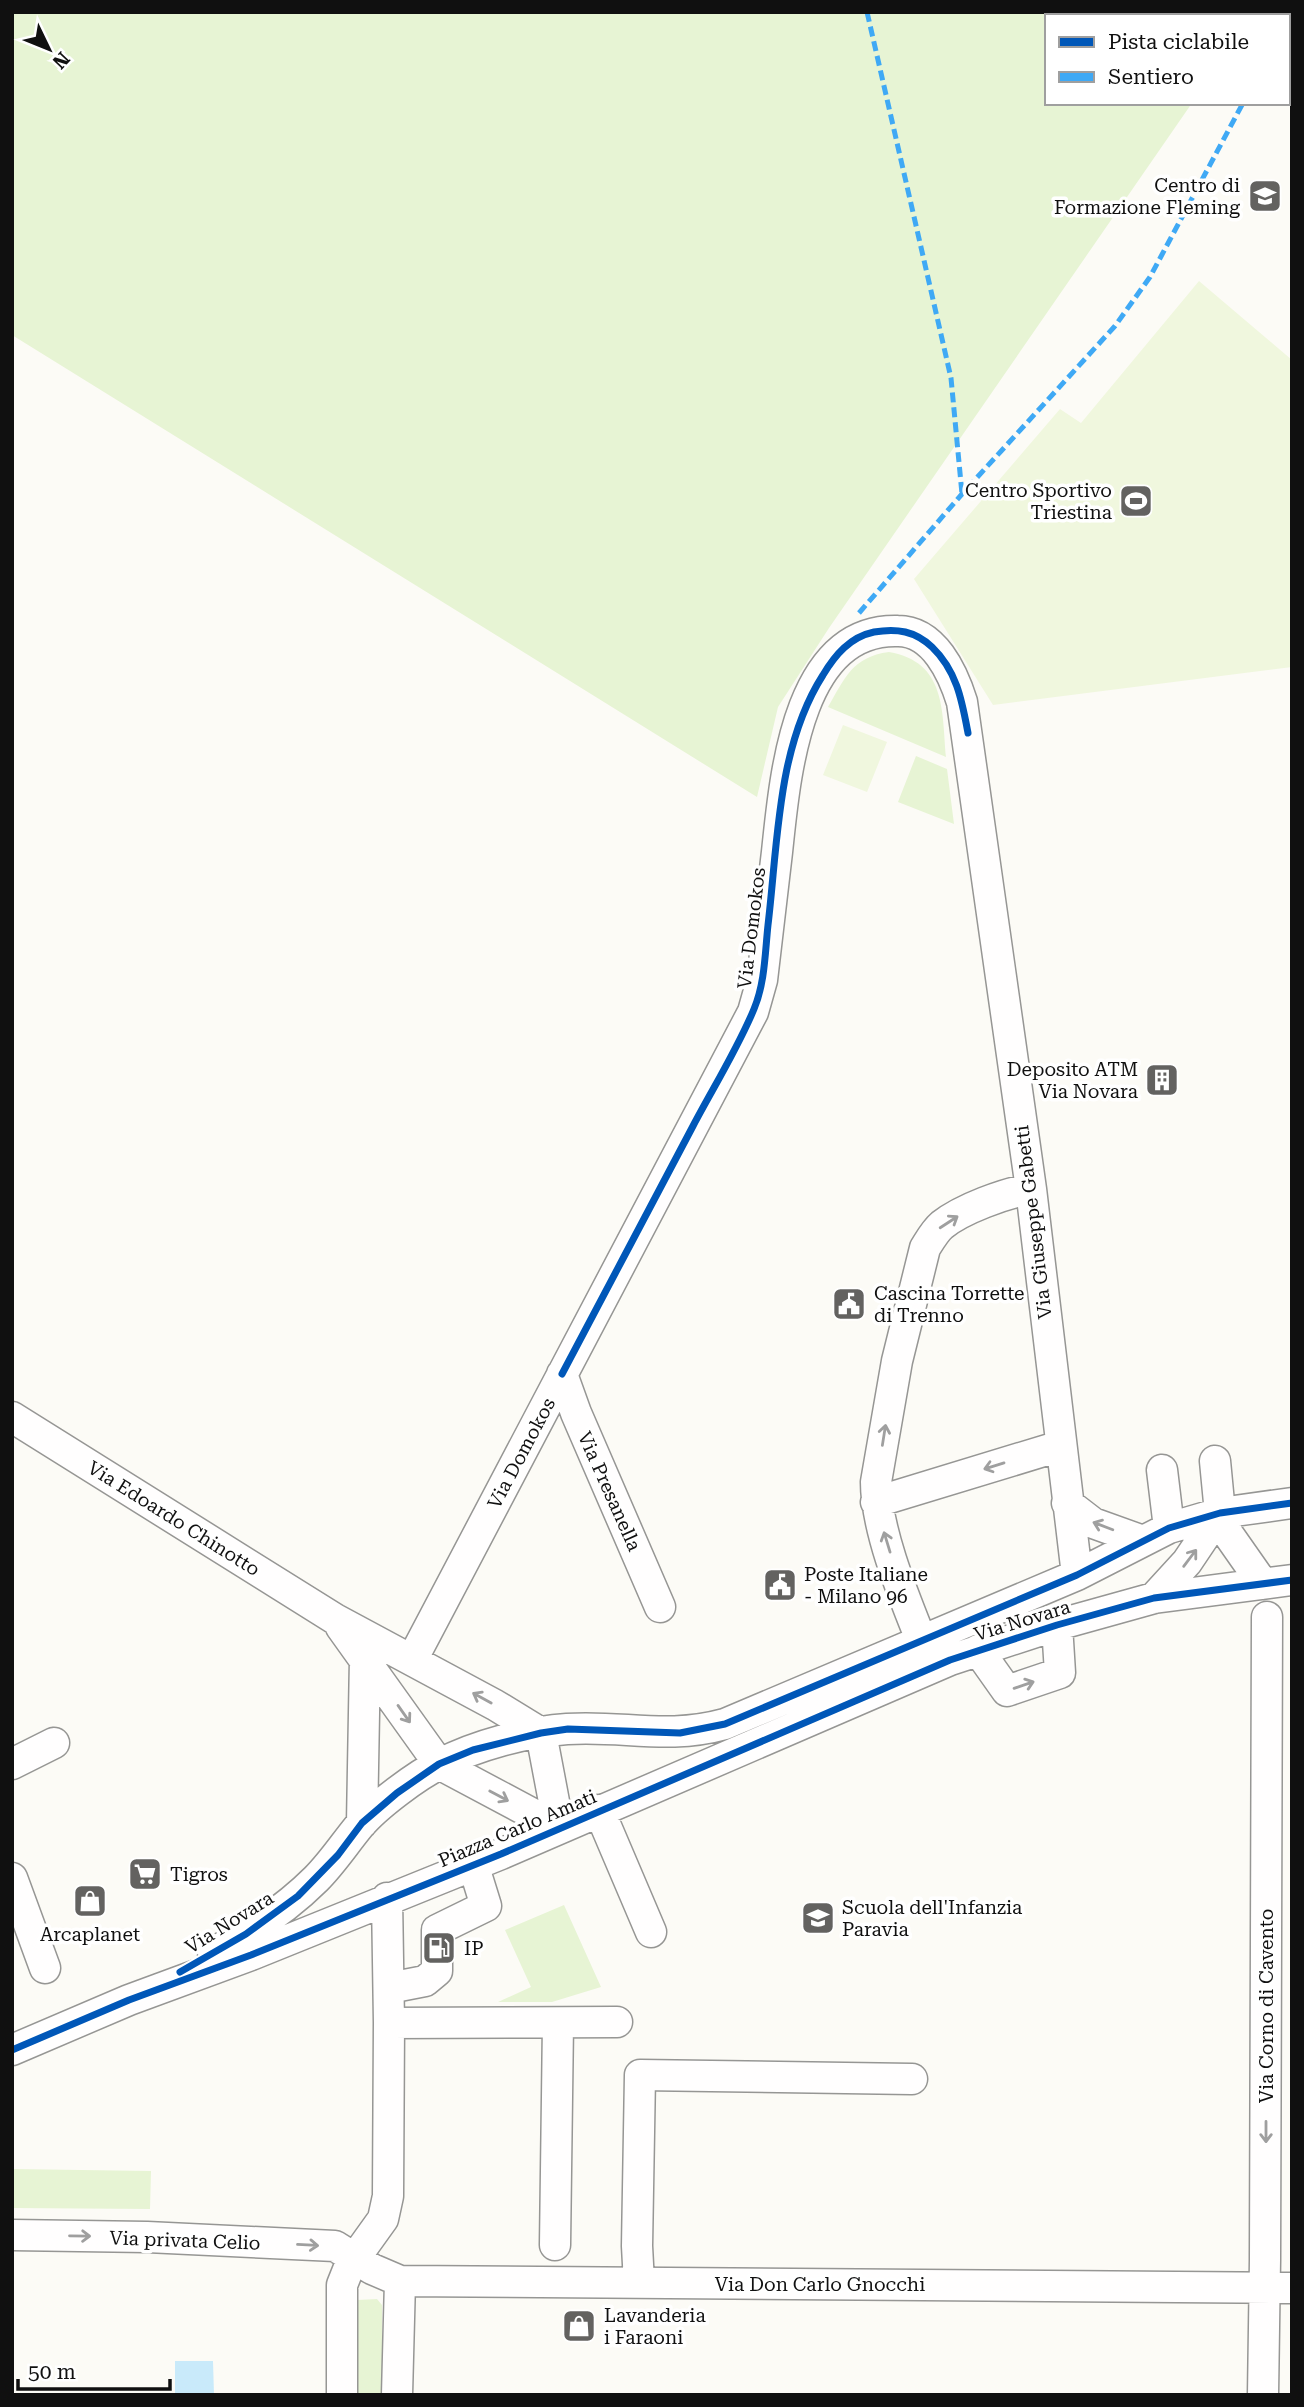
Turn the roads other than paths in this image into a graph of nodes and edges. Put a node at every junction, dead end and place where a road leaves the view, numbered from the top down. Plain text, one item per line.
1 (968, 733) joint
2 (1031, 1189) junction
3 (562, 1374) junction
4 (12, 1417) edge
5 (1060, 1446) junction
6 (1216, 1461) dead end
7 (1162, 1470) dead end
8 (876, 1502) junction
9 (1067, 1503) junction
10 (1292, 1503) edge
11 (1220, 1513) junction
12 (1156, 1534) junction
13 (1077, 1574) junction
14 (1278, 1582) edge
15 (1154, 1598) junction
16 (660, 1607) dead end
17 (1267, 1617) dead end
18 (335, 1619) junction
19 (1058, 1625) junction
20 (922, 1642) junction
21 (978, 1650) junction
22 (365, 1658) junction
23 (412, 1660) junction
24 (541, 1732) junction
25 (54, 1743) dead end
26 (12, 1764) edge
27 (439, 1764) junction
28 (659, 1784) joint
29 (599, 1810) junction
30 (1279, 1818) edge
31 (362, 1824) junction
32 (559, 1828) junction
33 (473, 1864) junction
34 (12, 1878) edge
35 (387, 1898) junction
36 (12, 1912) edge
37 (651, 1932) dead end
38 (389, 1988) junction
39 (129, 2000) junction
40 (558, 2022) junction
41 (617, 2022) dead end
42 (389, 2023) junction
43 (12, 2050) edge
44 (912, 2079) dead end
45 (12, 2235) edge
46 (555, 2245) dead end
47 (355, 2257) junction
48 (400, 2281) junction
49 (639, 2283) junction
50 (1278, 2287) edge
51 (342, 2395) edge
52 (397, 2395) edge
53 (1263, 2395) edge

1 - 2 street, Via Giuseppe Gabetti
1 - 3 street, Via Domokos
2 - 5 street, Via Giuseppe Gabetti
8 -> 2 street
3 - 16 street, Via Presanella
3 - 23 street, Via Domokos
4 - 18 street, Via Edoardo Chinotto
5 -> 8 street
5 - 9 street, Via Giuseppe Gabetti
6 - 11 street
7 - 12 street
20 -> 8 street
12 -> 9 street
9 - 13 street, Via Giuseppe Gabetti
10 - 11 street, Via Novara
11 - 12 street, Via Novara
11 - 14 street
15 -> 11 street
12 - 13 street, Via Novara
13 - 20 street, Via Novara
14 - 15 street, Via Novara
15 - 19 street, Via Novara
17 - 30 street, Via Corno di Cavento
18 - 22 street, Piazza Carlo Amati
18 - 23 street
19 - 21 street, Via Novara
21 -> 19 street
20 - 24 street, Via Novara
21 - 28 street, Via Novara
22 -> 27 street, Piazza Carlo Amati
22 - 31 street
24 -> 23 street
24 - 27 street
24 - 32 street, Piazza Carlo Amati
25 - 26 street
27 - 31 street
27 -> 32 street, Piazza Carlo Amati
28 - 29 street, Piazza Carlo Amati
29 - 32 street, Piazza Carlo Amati
29 - 37 street
30 -> 50 street, Via Corno di Cavento
31 - 39 street, Via Novara
32 - 33 street, Piazza Carlo Amati
33 - 35 street, Piazza Carlo Amati
33 - 38 street
34 - 36 street
35 - 38 street
35 - 39 street, Via Novara
38 - 42 street
39 - 43 street, Via Novara
40 - 41 street
40 - 42 street
40 - 46 street
42 - 47 street
44 - 49 street
45 -> 47 street, Via privata Celio
47 - 48 street, Via Don Carlo Gnocchi
47 - 51 street
48 - 49 street, Via Don Carlo Gnocchi
48 - 52 street
49 - 50 street, Via Don Carlo Gnocchi
50 - 53 street, Via Corno di Cavento

